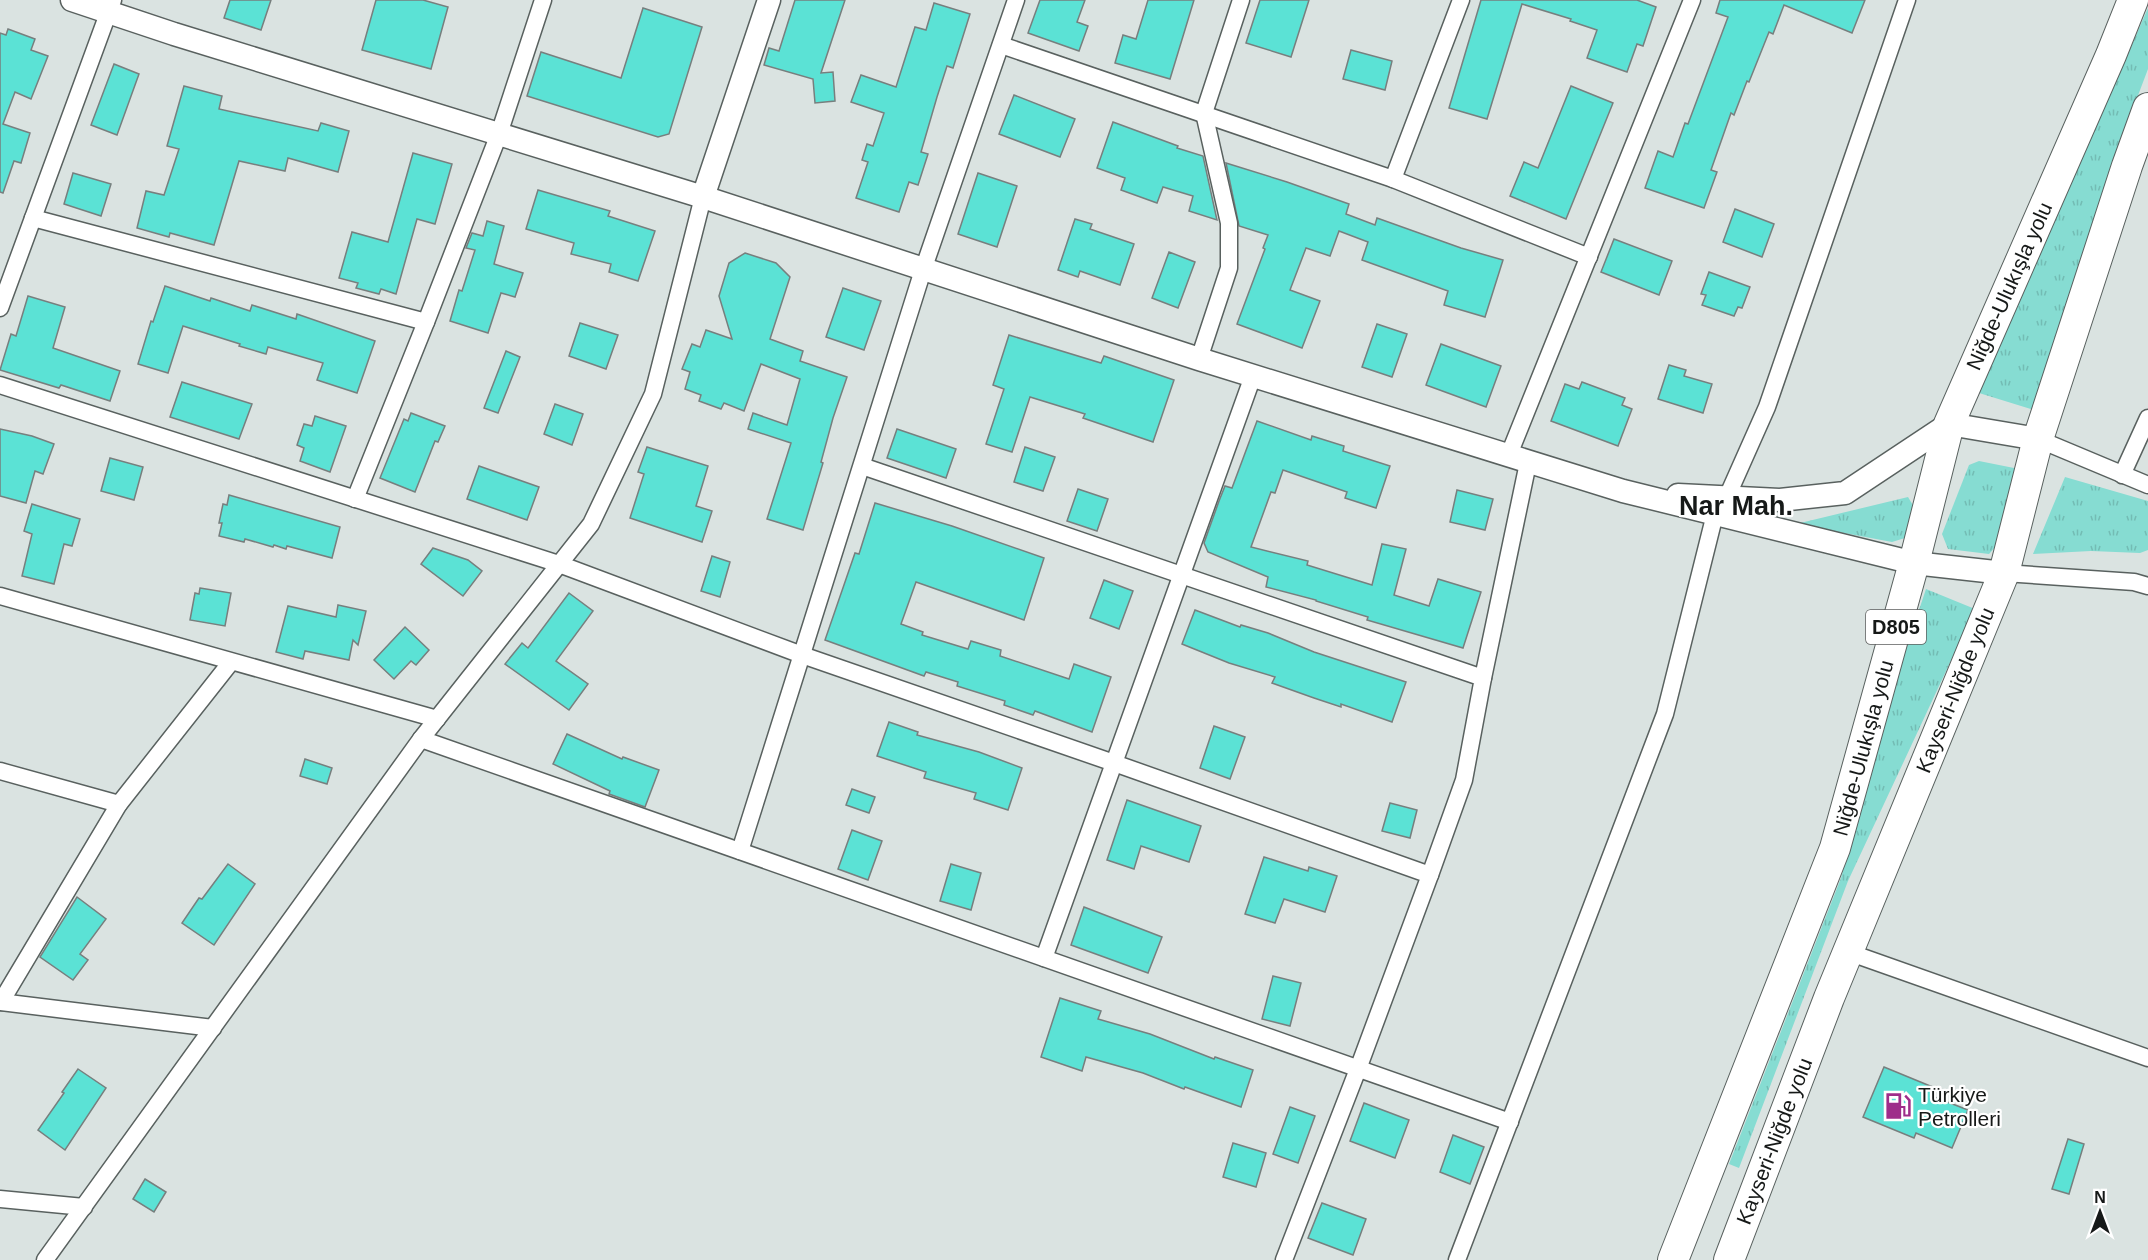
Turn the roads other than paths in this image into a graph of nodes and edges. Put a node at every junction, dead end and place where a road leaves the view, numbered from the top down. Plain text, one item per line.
1 (72, 0) edge
2 (543, 0) edge
3 (770, 0) edge
4 (1016, 0) edge
5 (1241, 0) edge
6 (1461, 0) edge
7 (1692, 0) edge
8 (1907, 0) edge
9 (2133, 0) edge
10 (110, 6) edge
11 (1001, 45) junction
12 (2148, 108) edge
13 (1204, 113) junction
14 (2148, 119) edge
15 (499, 134) junction
16 (2127, 166) junction
17 (1393, 179) junction
18 (703, 198) junction
19 (33, 218) junction
20 (1589, 257) junction
21 (923, 270) junction
22 (0, 308) edge
23 (426, 322) junction
24 (1199, 359) junction
25 (1252, 376) junction
26 (0, 386) edge
27 (2148, 418) edge
28 (1949, 424) junction
29 (2038, 439) junction
30 (1518, 460) junction
31 (861, 466) junction
32 (2122, 475) junction
33 (2148, 485) edge
34 (355, 499) junction
35 (1721, 506) junction
36 (1914, 563) junction
37 (559, 564) junction
38 (2004, 573) junction
39 (1181, 575) junction
40 (2148, 586) edge
41 (0, 596) edge
42 (802, 655) junction
43 (231, 662) junction
44 (1483, 678) junction
45 (437, 719) junction
46 (422, 739) junction
47 (1114, 763) junction
48 (0, 771) edge
49 (119, 804) junction
50 (740, 851) junction
51 (1430, 875) junction
52 (1848, 952) junction
53 (1044, 958) junction
54 (0, 1002) edge
55 (213, 1028) junction
56 (2148, 1058) edge
57 (1358, 1069) junction
58 (1510, 1122) junction
59 (0, 1199) edge
60 (84, 1207) junction
61 (45, 1260) edge
62 (1284, 1260) edge
63 (1458, 1260) edge
64 (1673, 1260) edge
65 (1729, 1260) edge

1 - 10 street
2 - 15 street
3 - 18 street
4 - 11 street
5 - 13 street
6 - 17 street
7 - 20 street
8 - 35 street
9 - 28 highway, Niğde-Ulukışla yolu / D805
10 - 15 street
10 - 19 street
11 - 13 street
11 - 21 street
12 - 16 highway, Kayseri-Niğde yolu
13 - 17 street
13 - 24 street
14 - 16 highway
15 - 18 street
15 - 23 street
16 - 29 highway, Kayseri-Niğde yolu
17 - 20 street
18 - 21 street
18 - 37 street
19 - 22 street
19 - 23 street
20 - 30 street
21 - 24 street
21 - 31 street
23 - 34 street
24 - 25 street
25 - 30 street
25 - 39 street
26 - 34 street
27 - 32 street
28 - 29 street
28 - 35 street
28 - 36 highway, Niğde-Ulukışla yolu / D805
29 - 32 street
29 - 38 highway, Kayseri-Niğde yolu
30 - 35 street
30 - 44 street
31 - 39 street
31 - 42 street
32 - 33 street
34 - 37 street
35 - 36 street
35 - 58 street
36 - 38 street
36 - 64 highway, Niğde-Ulukışla yolu / D805
37 - 42 street
37 - 45 street
38 - 40 street
38 - 52 highway, Kayseri-Niğde yolu
39 - 44 street
39 - 47 street
41 - 43 street
42 - 47 street
42 - 50 street
43 - 45 street
43 - 49 street
44 - 51 street
45 - 46 street
46 - 50 street
46 - 55 street
47 - 51 street
47 - 53 street
48 - 49 street
49 - 54 street
50 - 53 street
51 - 57 street
52 - 56 street
52 - 65 highway, Kayseri-Niğde yolu
53 - 57 street
54 - 55 street
55 - 60 street
57 - 58 street
57 - 62 street
58 - 63 street
59 - 60 street
60 - 61 street

